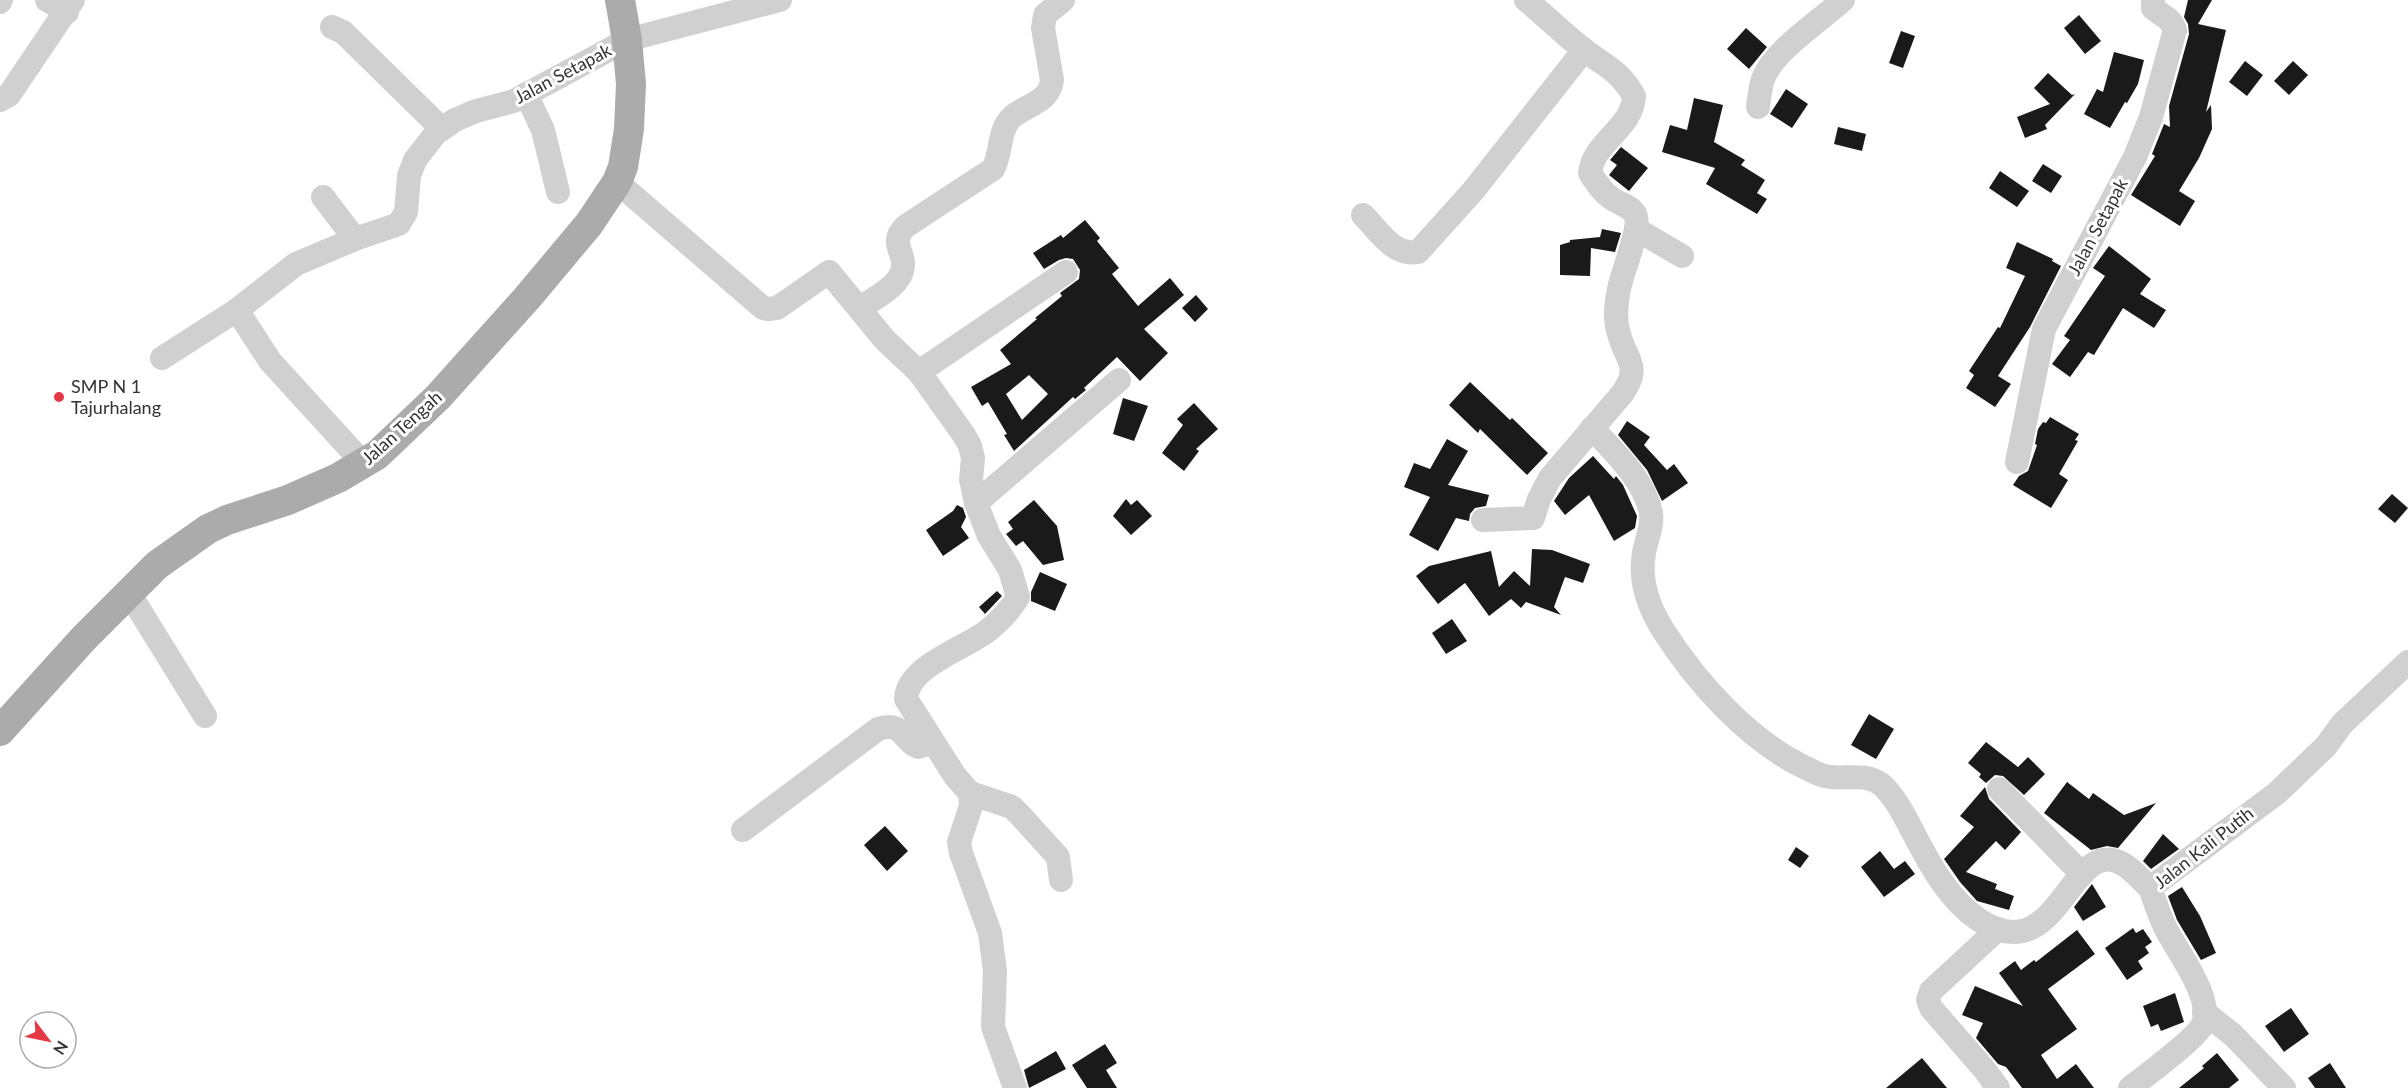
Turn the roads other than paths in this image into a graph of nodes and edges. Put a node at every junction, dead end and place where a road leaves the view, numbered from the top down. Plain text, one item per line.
1 (620, 0) edge
2 (780, 0) edge
3 (1063, 0) edge
4 (1526, 0) edge
5 (1843, 0) edge
6 (2153, 0) edge
7 (62, 4) edge
8 (332, 27) dead end
9 (627, 40) junction
10 (1584, 50) junction
11 (526, 94) junction
12 (0, 100) edge
13 (1758, 107) dead end
14 (442, 129) junction
15 (617, 182) junction
16 (558, 192) dead end
17 (323, 197) dead end
18 (1364, 215) dead end
19 (1636, 229) junction
20 (355, 239) junction
21 (1682, 256) dead end
22 (1065, 272) dead end
23 (860, 308) junction
24 (237, 310) junction
25 (162, 358) dead end
26 (919, 372) junction
27 (1119, 380) dead end
28 (1592, 428) junction
29 (2017, 462) dead end
30 (364, 464) junction
31 (976, 503) junction
32 (1483, 520) dead end
33 (129, 593) junction
34 (2408, 662) edge
35 (205, 716) dead end
36 (0, 731) edge
37 (933, 743) junction
38 (1999, 789) dead end
39 (970, 793) junction
40 (743, 830) dead end
41 (2082, 874) junction
42 (1061, 880) dead end
43 (2150, 888) junction
44 (1998, 929) junction
45 (2204, 1011) junction
46 (1015, 1088) edge
47 (1998, 1088) edge
48 (2130, 1088) edge
49 (2284, 1088) edge

1 - 9 main road, Jalan Tengah
2 - 9 street, Jalan Setapak
3 - 23 street
4 - 10 street
5 - 13 street
6 - 29 street, Jalan Setapak
7 - 12 street
8 - 14 street
9 - 11 street, Jalan Setapak
9 - 15 main road, Jalan Tengah
10 - 18 street
10 - 19 street
11 - 14 street, Jalan Setapak
11 - 16 street
14 - 20 street, Jalan Setapak
15 - 23 street
15 - 30 main road, Jalan Tengah
17 - 20 street
19 - 21 street
19 - 28 street
20 - 24 street, Jalan Setapak
22 - 26 street
23 - 26 street
24 - 25 street, Jalan Setapak
24 - 30 street
26 - 31 street
27 - 31 street
28 - 32 street
28 - 44 street
30 - 33 main road, Jalan Tengah
31 - 37 street
33 - 35 street
33 - 36 main road, Jalan Tengah
34 - 43 street, Jalan Kali Putih
37 - 39 street
37 - 40 street
38 - 41 street
39 - 42 street
39 - 46 street
41 - 43 street
41 - 44 street
43 - 45 street, Jalan Kali Putih
44 - 47 street
45 - 48 street
45 - 49 street

